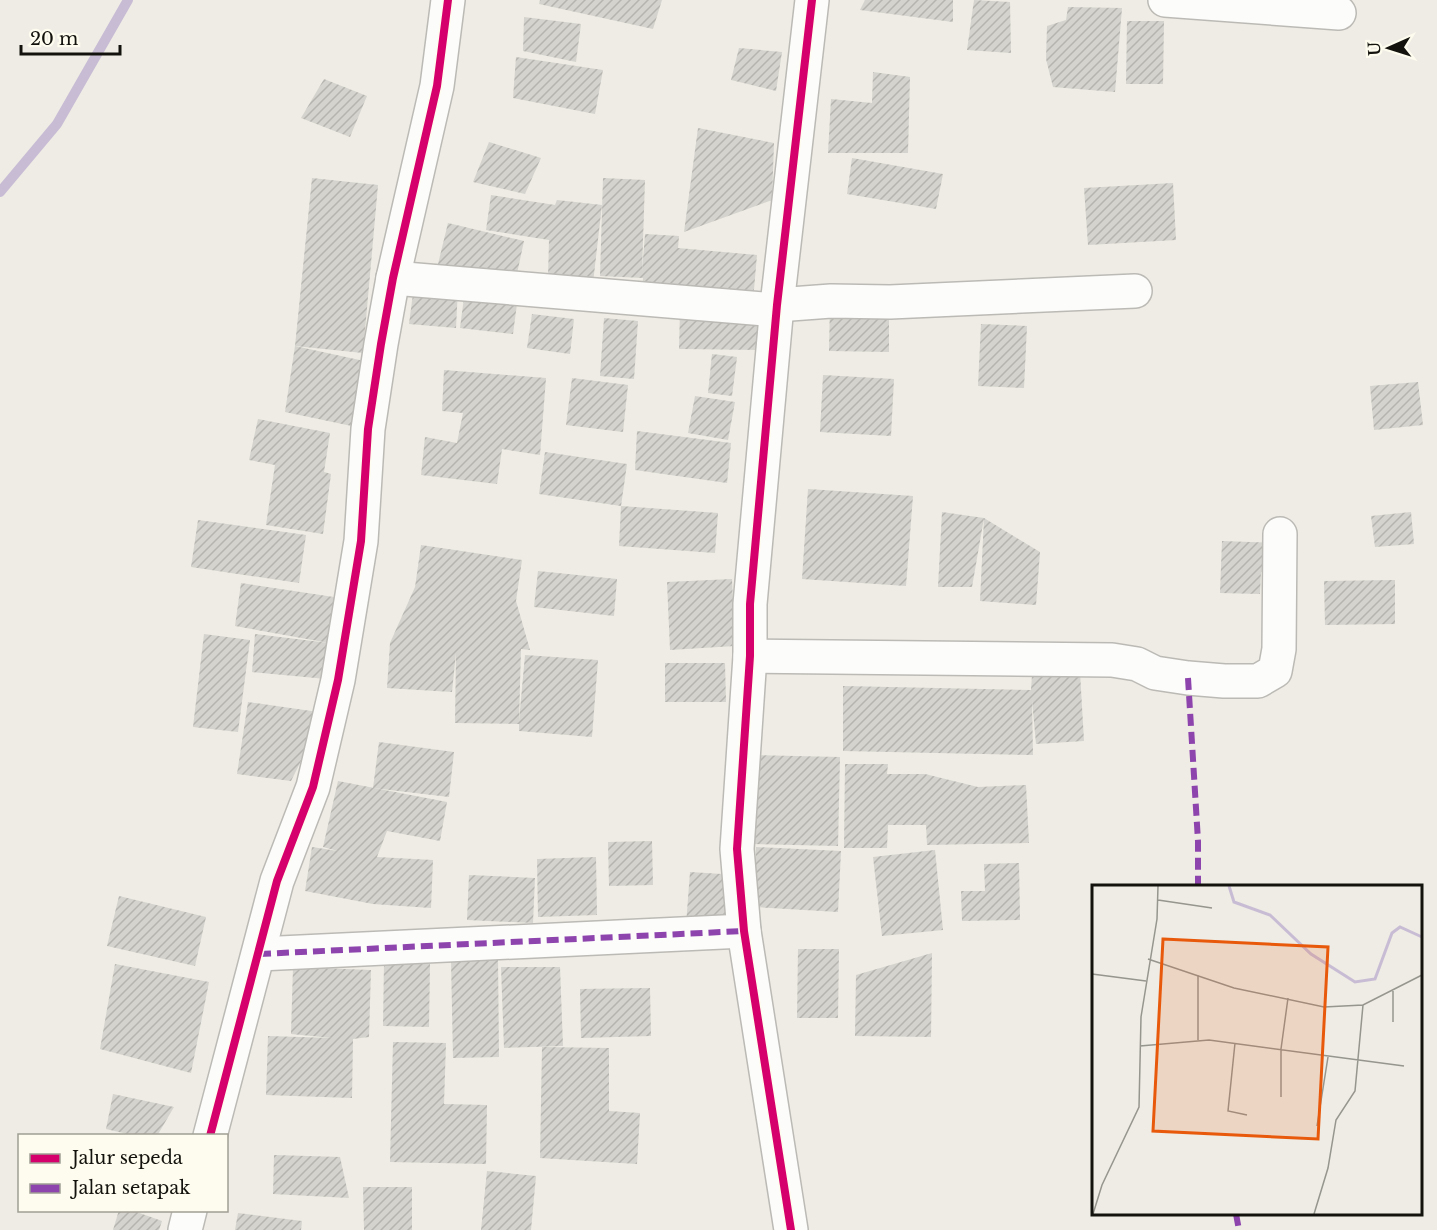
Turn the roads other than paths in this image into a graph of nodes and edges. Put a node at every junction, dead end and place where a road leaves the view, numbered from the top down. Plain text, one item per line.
1 (448, 0) edge
2 (812, 0) edge
3 (1165, 0) edge
4 (1339, 13) dead end
5 (393, 278) junction
6 (1135, 291) dead end
7 (776, 308) junction
8 (1280, 534) dead end
9 (750, 656) junction
10 (744, 931) junction
11 (259, 954) junction
12 (211, 1134) edge
13 (190, 1212) edge
14 (185, 1230) edge
15 (791, 1230) edge

1 - 5 street
2 - 7 street
3 - 4 street
5 - 7 street
5 - 11 street
6 - 7 street
7 - 9 street
8 - 9 street
9 - 10 street
10 - 11 street
10 - 15 street
11 - 12 street
13 - 14 street

